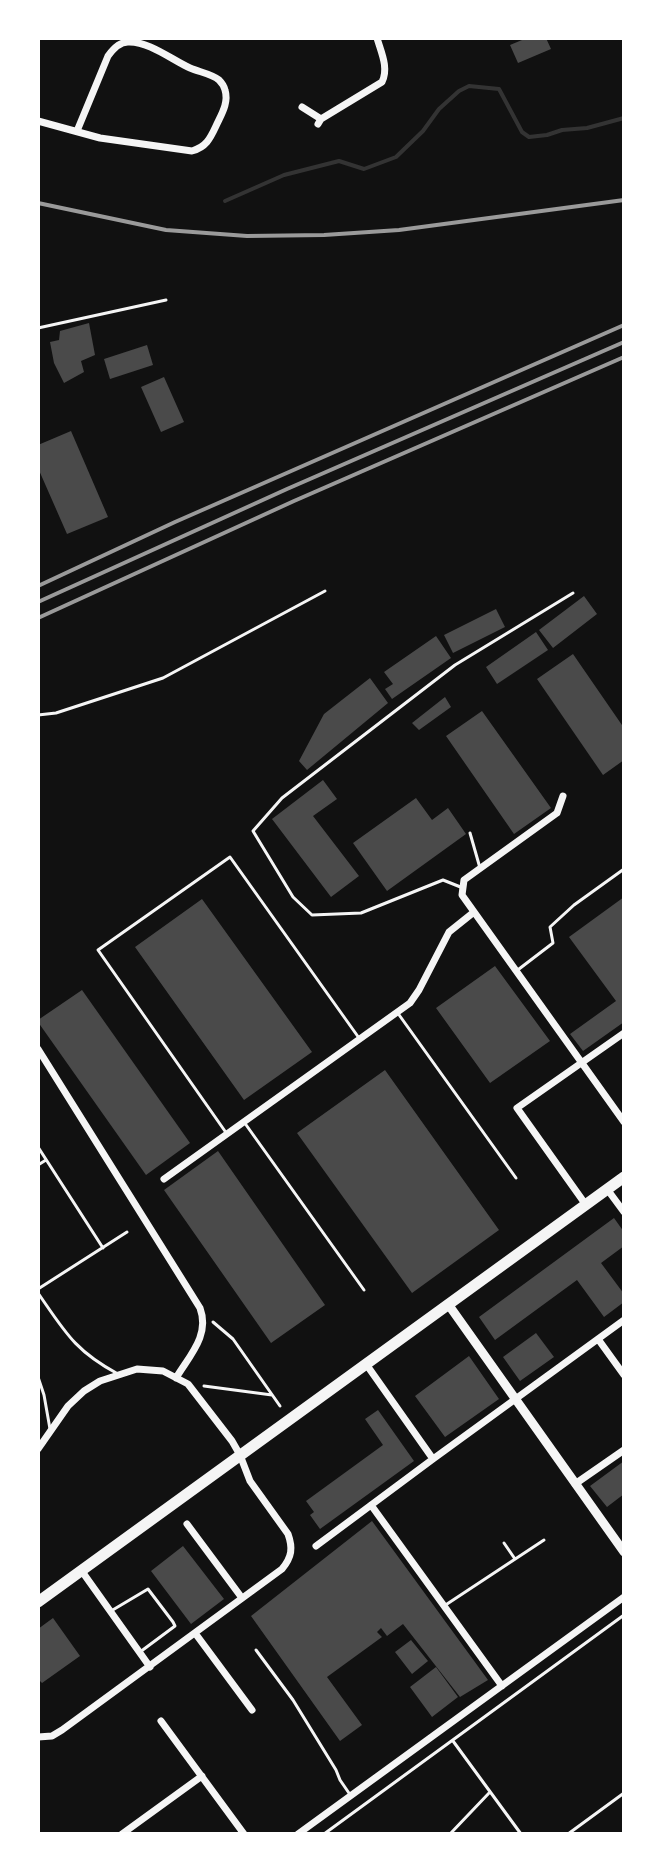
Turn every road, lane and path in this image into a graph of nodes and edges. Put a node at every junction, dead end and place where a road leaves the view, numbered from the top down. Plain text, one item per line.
1 (377, 38) edge
2 (302, 107) dead end
3 (38, 121) edge
4 (77, 131) junction
5 (166, 300) dead end
6 (38, 328) edge
7 (325, 591) dead end
8 (573, 593) dead end
9 (38, 715) edge
10 (563, 796) dead end
11 (470, 833) dead end
12 (480, 868) junction
13 (624, 869) edge
14 (463, 888) junction
15 (474, 912) junction
16 (516, 972) junction
17 (397, 1012) junction
18 (624, 1033) edge
19 (359, 1039) junction
20 (38, 1049) edge
21 (581, 1063) junction
22 (244, 1122) junction
23 (624, 1122) edge
24 (227, 1134) junction
25 (38, 1147) edge
26 (46, 1160) junction
27 (38, 1165) edge
28 (624, 1177) edge
29 (516, 1178) dead end
30 (164, 1179) dead end
31 (607, 1189) junction
32 (586, 1205) junction
33 (624, 1212) edge
34 (127, 1232) dead end
35 (103, 1248) junction
36 (38, 1281) edge
37 (39, 1290) edge
38 (364, 1290) dead end
39 (448, 1304) junction
40 (202, 1313) junction
41 (624, 1320) edge
42 (598, 1339) junction
43 (366, 1364) junction
44 (118, 1374) junction
45 (624, 1375) edge
46 (38, 1377) edge
47 (176, 1378) junction
48 (188, 1384) junction
49 (272, 1395) junction
50 (515, 1398) junction
51 (280, 1406) dead end
52 (50, 1429) junction
53 (38, 1449) edge
54 (624, 1450) edge
55 (240, 1455) junction
56 (433, 1459) junction
57 (575, 1484) junction
58 (371, 1505) junction
59 (187, 1524) dead end
60 (544, 1540) dead end
61 (504, 1543) dead end
62 (316, 1546) dead end
63 (624, 1552) edge
64 (515, 1559) junction
65 (81, 1570) junction
66 (624, 1597) edge
67 (242, 1598) junction
68 (38, 1602) edge
69 (443, 1606) junction
70 (111, 1611) junction
71 (624, 1615) edge
72 (195, 1633) junction
73 (256, 1650) dead end
74 (139, 1652) junction
75 (150, 1667) junction
76 (502, 1686) junction
77 (252, 1710) dead end
78 (161, 1721) dead end
79 (38, 1737) edge
80 (452, 1740) junction
81 (202, 1776) junction
82 (490, 1792) junction
83 (624, 1793) edge
84 (351, 1796) junction
85 (333, 1827) junction
86 (122, 1834) edge
87 (244, 1834) edge
88 (298, 1834) edge
89 (324, 1834) edge
90 (339, 1834) edge
91 (450, 1834) edge
92 (521, 1834) edge
93 (568, 1834) edge

1 - 2 street
3 - 4 street
4 - 4 street
5 - 6 lane
7 - 9 lane
8 - 14 lane
10 - 12 street
11 - 12 lane
12 - 14 street
13 - 16 lane
14 - 15 street
15 - 16 street
15 - 17 street
16 - 21 street
17 - 19 street
17 - 29 lane
18 - 21 street
19 - 22 street
19 - 24 lane
20 - 40 street
21 - 23 street
21 - 32 street
22 - 24 street
22 - 38 lane
24 - 30 street
25 - 26 lane
26 - 27 lane
26 - 35 lane
28 - 31 highway
31 - 32 highway
31 - 33 street
32 - 39 highway
34 - 35 lane
35 - 37 lane
36 - 37 lane
37 - 44 lane
39 - 43 highway
39 - 50 street
40 - 47 street
40 - 49 path
41 - 42 street
42 - 45 street
42 - 50 street
43 - 55 highway
43 - 56 street
44 - 47 street
44 - 52 street
46 - 52 lane
47 - 48 street
48 - 49 path
48 - 55 street
49 - 51 path
50 - 56 street
50 - 57 street
52 - 53 street
54 - 57 street
55 - 65 highway
55 - 67 street
56 - 58 street
57 - 63 street
58 - 62 street
58 - 69 street
59 - 67 street
60 - 64 lane
61 - 64 lane
64 - 69 lane
65 - 68 highway
65 - 70 street
66 - 76 street
67 - 72 street
69 - 76 street
70 - 74 street
70 - 74 lane
71 - 80 path
72 - 75 street
72 - 77 street
73 - 84 lane
74 - 75 street
75 - 79 street
76 - 84 street
78 - 81 street
80 - 82 path
80 - 85 path
81 - 86 street
81 - 87 street
82 - 91 path
82 - 92 path
83 - 93 path
84 - 88 street
85 - 89 path
85 - 90 path

